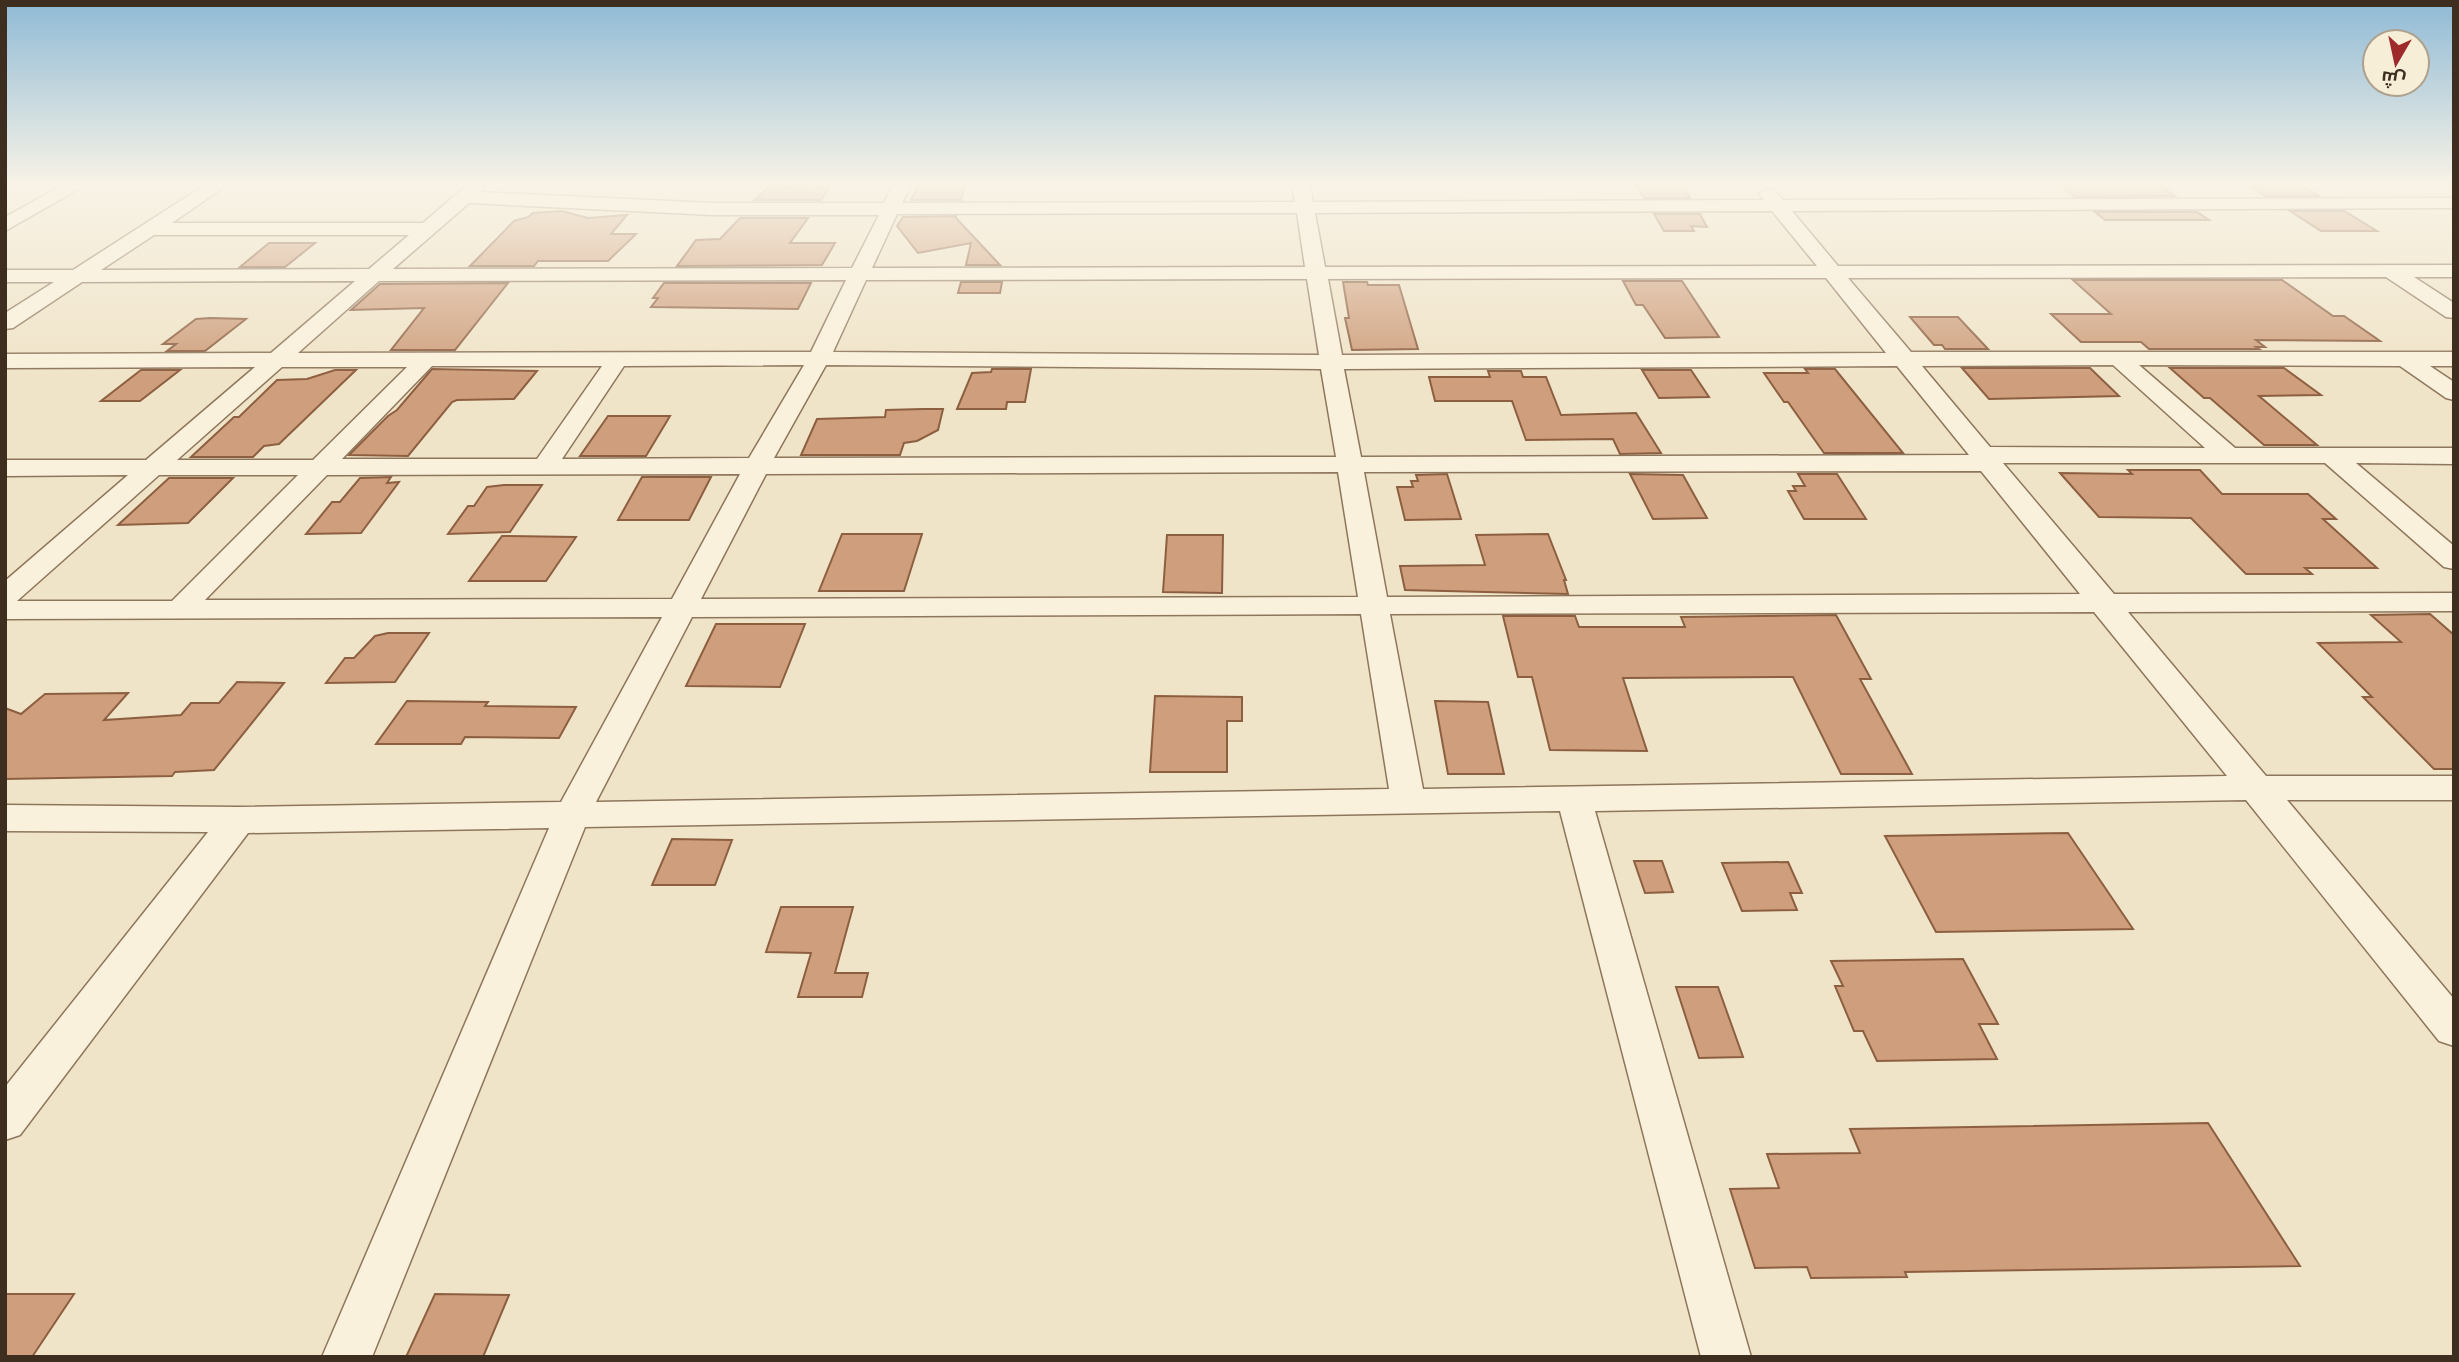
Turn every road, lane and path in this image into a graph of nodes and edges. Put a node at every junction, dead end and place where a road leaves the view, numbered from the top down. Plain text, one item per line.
1 (120, 249) edge
2 (304, 249) edge
3 (405, 249) edge
4 (872, 249) edge
5 (1312, 249) edge
6 (1813, 249) edge
7 (2389, 271) junction
8 (2454, 271) edge
9 (1832, 272) junction
10 (1316, 273) junction
11 (859, 274) junction
12 (374, 275) junction
13 (5, 276) edge
14 (78, 276) junction
15 (268, 276) junction
16 (2454, 312) edge
17 (5, 323) edge
18 (2118, 358) junction
19 (1904, 359) junction
20 (2405, 359) junction
21 (2454, 359) edge
22 (617, 360) junction
23 (818, 360) junction
24 (5, 361) edge
25 (276, 361) junction
26 (425, 361) junction
27 (1332, 362) junction
28 (2454, 393) edge
29 (2228, 455) junction
30 (2332, 456) junction
31 (2454, 456) edge
32 (1986, 459) junction
33 (1349, 465) junction
34 (757, 466) junction
35 (320, 467) junction
36 (544, 467) junction
37 (5, 468) edge
38 (153, 468) junction
39 (2454, 561) edge
40 (5, 596) edge
41 (2454, 602) edge
42 (2104, 603) junction
43 (1374, 606) junction
44 (681, 608) junction
45 (5, 610) edge
46 (179, 610) junction
47 (2256, 788) junction
48 (2454, 788) edge
49 (1574, 799) junction
50 (1408, 802) junction
51 (572, 815) junction
52 (5, 818) edge
53 (238, 820) junction
54 (2454, 1029) edge
55 (8, 1114) edge
56 (347, 1357) edge
57 (1726, 1357) edge

1 - 14 street
2 - 15 street
3 - 12 street
4 - 11 street
5 - 10 street
6 - 9 street
7 - 8 street
7 - 9 street
7 - 16 street
9 - 10 street
9 - 19 street
10 - 11 street
10 - 27 street
11 - 12 street
11 - 23 street
12 - 15 street
12 - 25 street
13 - 14 street
14 - 15 street
14 - 17 street
18 - 19 street
18 - 20 street
18 - 29 street
19 - 27 street
19 - 32 street
20 - 21 street
20 - 28 street
22 - 23 street
22 - 26 street
22 - 36 street
23 - 27 street
23 - 34 street
24 - 25 street
25 - 26 street
25 - 38 street
26 - 35 street
27 - 33 street
29 - 30 street
29 - 32 street
30 - 31 street
30 - 39 street
32 - 33 street
32 - 42 street
33 - 34 street
33 - 43 street
34 - 36 street
34 - 44 street
35 - 36 street
35 - 38 street
35 - 46 street
37 - 38 street
38 - 40 street
41 - 42 street
42 - 43 street
42 - 47 street
43 - 44 street
43 - 50 street
44 - 46 street
44 - 51 street
45 - 46 street
47 - 48 street
47 - 49 street
47 - 54 street
49 - 50 street
49 - 57 street
50 - 51 street
51 - 53 street
51 - 56 street
52 - 53 street
53 - 55 street

